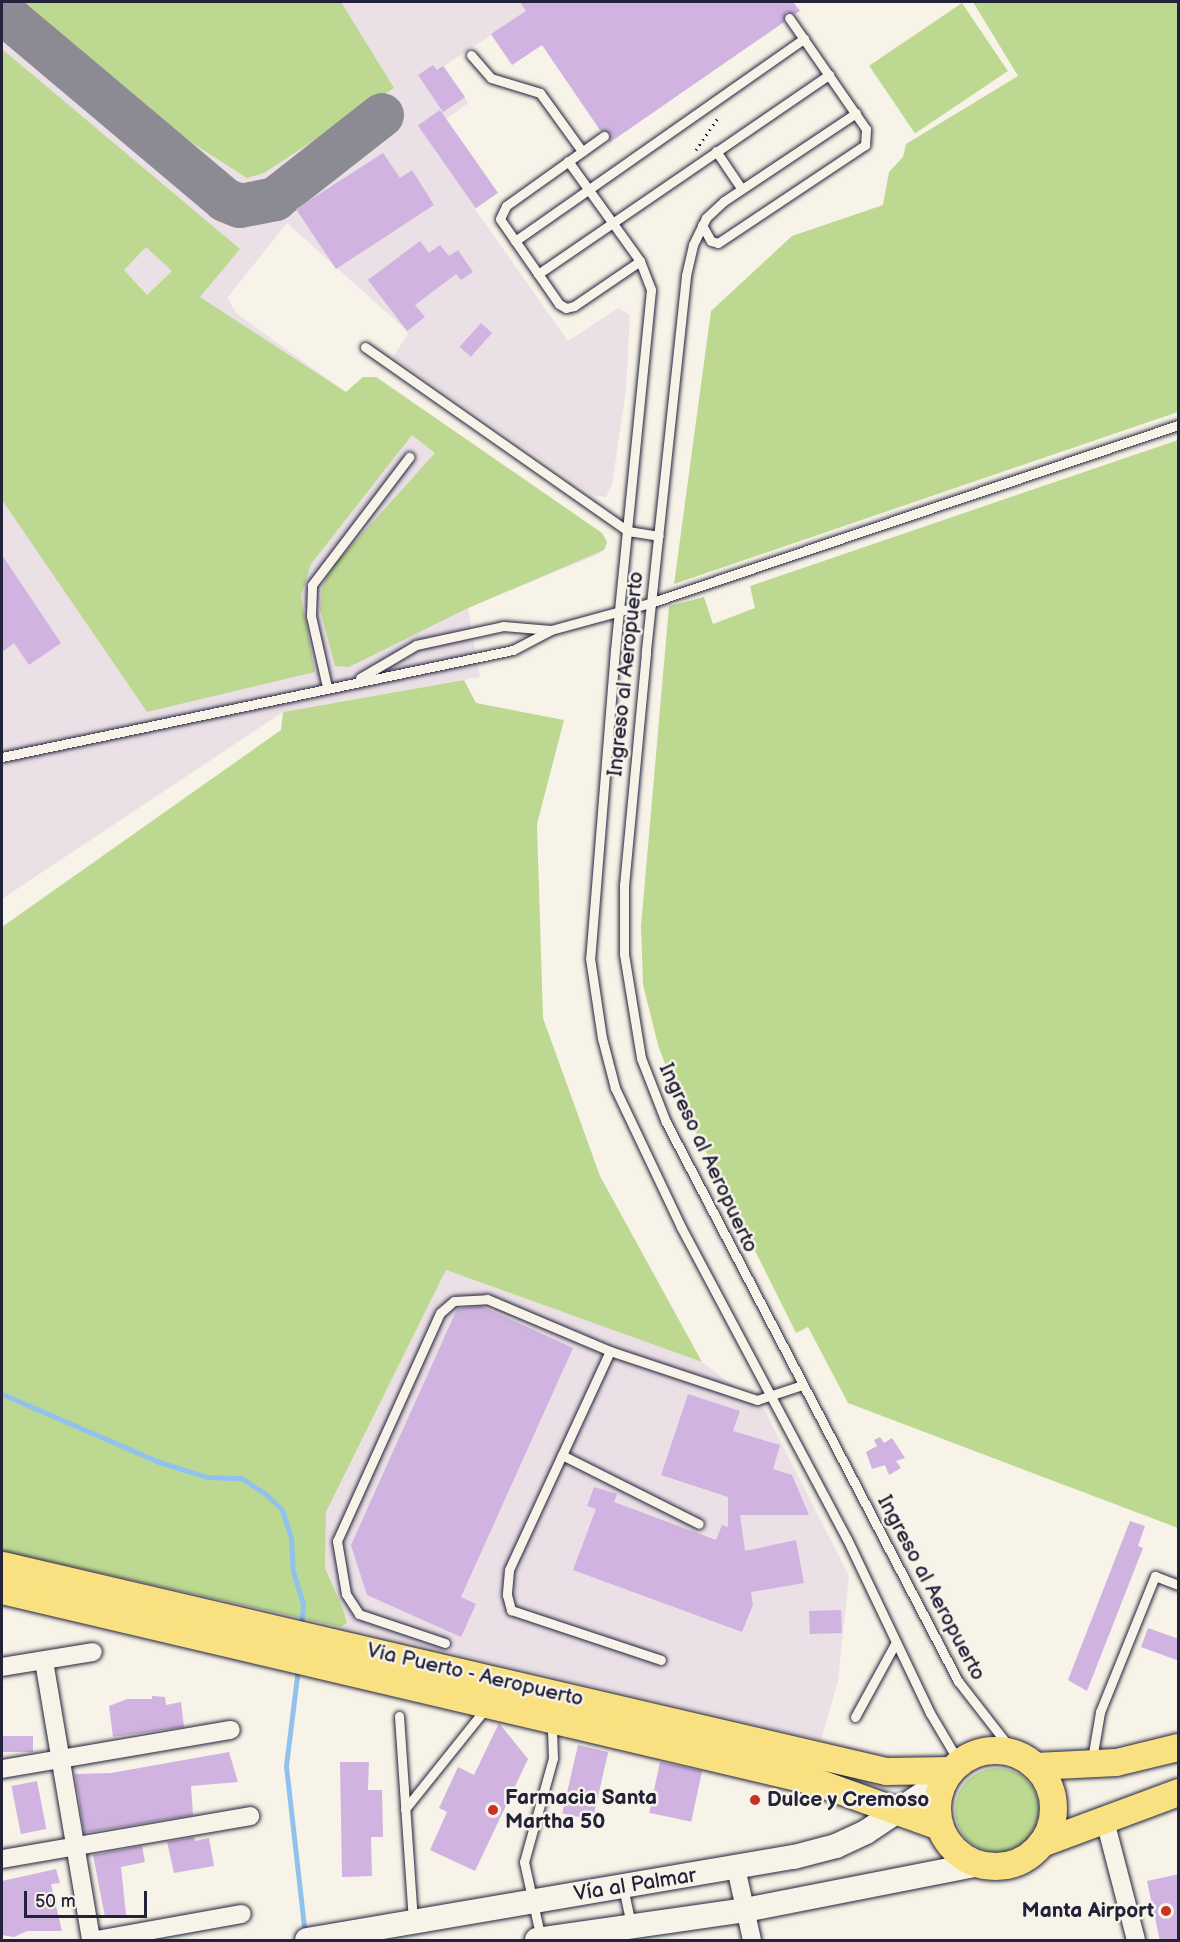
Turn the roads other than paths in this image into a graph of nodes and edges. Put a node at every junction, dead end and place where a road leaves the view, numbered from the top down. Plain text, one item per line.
1 (789, 18) dead end
2 (804, 39) junction
3 (471, 55) dead end
4 (829, 75) junction
5 (856, 114) junction
6 (604, 136) dead end
7 (582, 151) junction
8 (716, 151) junction
9 (568, 161) junction
10 (741, 188) junction
11 (589, 189) junction
12 (613, 223) junction
13 (702, 225) junction
14 (515, 241) junction
15 (639, 261) junction
16 (538, 274) junction
17 (365, 347) dead end
18 (1179, 425) edge
19 (409, 457) dead end
20 (628, 531) junction
21 (659, 536) junction
22 (650, 603) junction
23 (618, 614) junction
24 (551, 630) junction
25 (356, 681) junction
26 (327, 687) junction
27 (2, 757) edge
28 (610, 1351) junction
29 (802, 1385) junction
30 (772, 1397) junction
31 (562, 1455) junction
32 (699, 1524) dead end
33 (2, 1566) edge
34 (1179, 1585) edge
35 (2, 1590) edge
36 (244, 1633) junction
37 (896, 1642) junction
38 (445, 1644) dead end
39 (93, 1652) dead end
40 (349, 1658) junction
41 (661, 1660) dead end
42 (44, 1661) junction
43 (2, 1667) edge
44 (489, 1704) junction
45 (399, 1716) dead end
46 (855, 1717) dead end
47 (552, 1719) junction
48 (231, 1730) dead end
49 (1179, 1747) edge
50 (62, 1759) junction
51 (1024, 1759) junction
52 (1091, 1765) junction
53 (2, 1769) edge
54 (951, 1771) junction
55 (1179, 1792) edge
56 (405, 1809) junction
57 (900, 1812) junction
58 (250, 1816) dead end
59 (1104, 1817) junction
60 (939, 1826) junction
61 (1041, 1843) junction
62 (76, 1845) junction
63 (2, 1858) edge
64 (980, 1864) junction
65 (736, 1868) junction
66 (623, 1887) junction
67 (532, 1902) junction
68 (745, 1910) junction
69 (242, 1914) dead end
70 (413, 1923) junction
71 (631, 1925) junction
72 (540, 1940) edge
73 (91, 1941) edge
74 (97, 1941) edge
75 (307, 1941) edge
76 (752, 1941) edge
77 (1136, 1941) edge

1 - 2 lane
2 - 4 lane
2 - 11 lane
3 - 7 lane
4 - 5 lane
4 - 8 lane
5 - 10 lane
5 - 13 lane
6 - 7 lane
7 - 9 lane
8 - 10 lane
8 - 12 lane
9 - 11 lane
9 - 14 lane
10 - 13 lane
11 - 12 lane
11 - 14 lane
12 - 15 lane
12 - 16 lane
13 - 21 lane, Ingreso al Aeropuerto
14 - 16 lane
15 - 16 lane
15 - 20 lane, Ingreso al Aeropuerto
17 - 20 lane
18 - 22 lane
19 - 26 lane
20 - 21 lane
20 - 23 lane, Ingreso al Aeropuerto
21 - 22 lane, Ingreso al Aeropuerto
22 - 23 lane
22 - 29 lane, Ingreso al Aeropuerto
23 - 24 lane
23 - 30 lane, Ingreso al Aeropuerto
24 - 25 lane
24 - 25 lane
25 - 26 lane
26 - 27 lane
28 - 30 lane
28 - 31 lane
28 - 38 lane
29 - 30 lane
29 - 51 lane, Ingreso al Aeropuerto
30 - 37 lane, Ingreso al Aeropuerto
31 - 32 lane
31 - 41 lane
33 - 36 main road, Via Puerto - Aeropuerto
34 - 52 lane
35 - 36 main road, Via Puerto - Aeropuerto
36 - 40 main road, Via Puerto - Aeropuerto
37 - 46 lane
37 - 54 lane, Ingreso al Aeropuerto
39 - 42 street
40 - 44 main road, Via Puerto - Aeropuerto
40 - 54 main road, Via Puerto - Aeropuerto
42 - 43 street
42 - 50 street
44 - 47 main road, Via Puerto - Aeropuerto
44 - 56 lane
45 - 56 lane
47 - 57 main road, Via Puerto - Aeropuerto
47 - 67 lane
48 - 50 street
49 - 52 main road
50 - 53 street
50 - 62 street
51 - 52 main road
51 - 54 main road
51 - 61 main road
54 - 57 main road, Vía al Palmar
54 - 60 main road
55 - 59 main road
56 - 70 lane
57 - 60 main road, Via Puerto - Aeropuerto
57 - 65 main road, Vía al Palmar
58 - 62 street
59 - 61 main road
59 - 77 street
60 - 64 main road
61 - 64 main road
62 - 63 street
62 - 73 street
64 - 68 main road, Vía al Palmar
65 - 66 main road, Vía al Palmar
65 - 68 street
66 - 67 main road, Vía al Palmar
66 - 71 lane
67 - 70 main road, Vía al Palmar
67 - 72 lane
68 - 71 main road, Vía al Palmar
68 - 76 street
69 - 74 street
70 - 75 main road, Vía al Palmar
71 - 72 main road, Vía al Palmar

